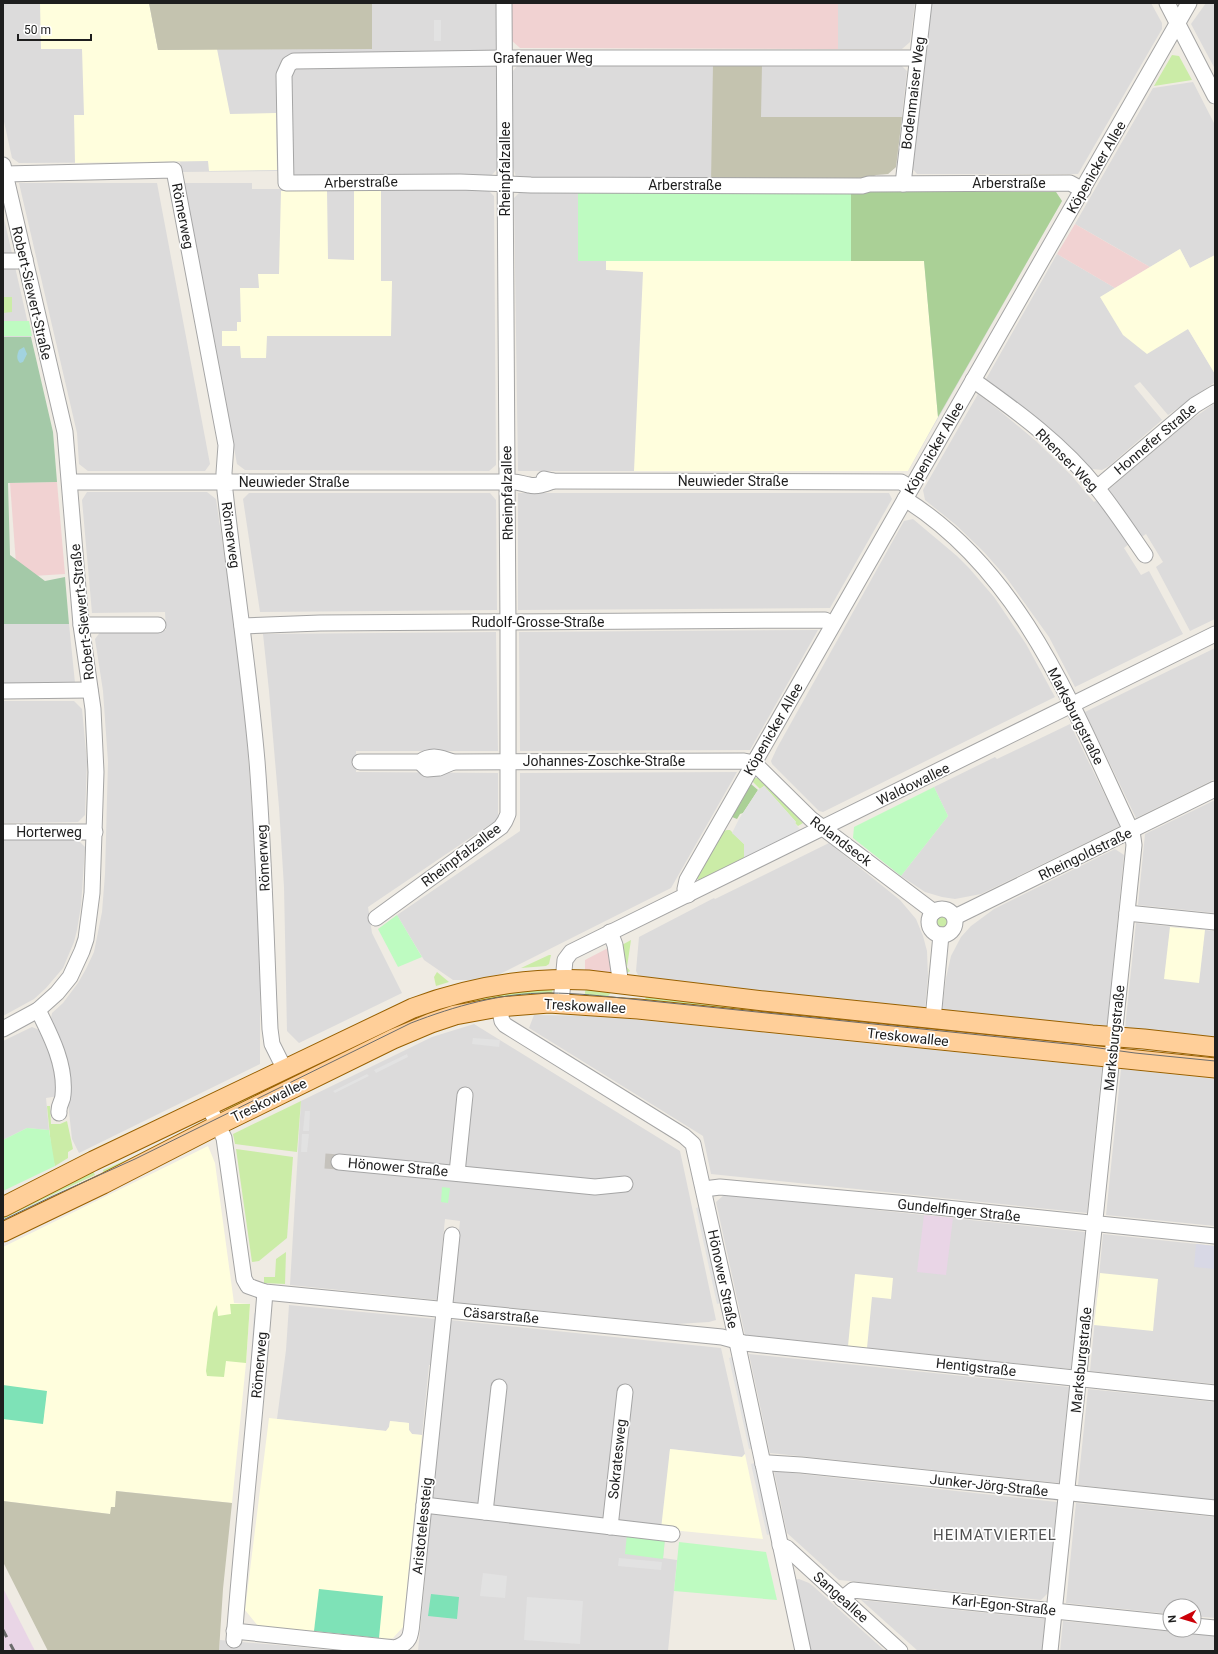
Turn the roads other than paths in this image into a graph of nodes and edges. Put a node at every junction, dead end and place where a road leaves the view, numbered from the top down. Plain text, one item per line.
1 (504, 3) edge
2 (924, 3) edge
3 (1167, 3) edge
4 (1189, 3) edge
5 (1177, 23) junction
6 (504, 58) junction
7 (917, 58) junction
8 (1215, 96) edge
9 (4, 170) edge
10 (505, 182) junction
11 (286, 183) joint
12 (903, 184) junction
13 (1082, 190) junction
14 (25, 260) junction
15 (3, 261) edge
16 (973, 380) junction
17 (1215, 393) edge
18 (70, 482) junction
19 (224, 482) junction
20 (513, 482) junction
21 (1097, 488) junction
22 (908, 494) junction
23 (1145, 555) dead end
24 (508, 622) junction
25 (832, 624) junction
26 (81, 625) junction
27 (158, 625) dead end
28 (242, 626) junction
29 (1215, 634) edge
30 (90, 690) junction
31 (3, 691) edge
32 (1072, 705) junction
33 (360, 762) dead end
34 (508, 762) junction
35 (754, 762) junction
36 (1215, 789) edge
37 (824, 827) junction
38 (1132, 831) junction
39 (3, 832) edge
40 (95, 832) junction
41 (688, 895) junction
42 (934, 912) junction
43 (1127, 913) junction
44 (955, 917) junction
45 (376, 918) dead end
46 (1215, 922) edge
47 (610, 932) junction
48 (941, 935) junction
49 (563, 978) junction
50 (621, 985) junction
51 (561, 1003) junction
52 (499, 1007) junction
53 (38, 1010) junction
54 (933, 1018) junction
55 (3, 1029) edge
56 (1114, 1037) junction
57 (1215, 1047) edge
58 (1112, 1058) junction
59 (1215, 1068) edge
60 (285, 1070) junction
61 (465, 1095) dead end
62 (208, 1105) junction
63 (59, 1113) dead end
64 (218, 1125) junction
65 (339, 1162) tunnel mouth
66 (457, 1173) junction
67 (702, 1182) junction
68 (625, 1184) dead end
69 (3, 1207) edge
70 (1095, 1224) junction
71 (3, 1232) edge
72 (452, 1235) dead end
73 (1215, 1236) edge
74 (265, 1292) junction
75 (445, 1310) junction
76 (737, 1342) junction
77 (1079, 1378) junction
78 (499, 1387) dead end
79 (625, 1392) dead end
80 (1215, 1393) edge
81 (763, 1464) junction
82 (1067, 1493) junction
83 (424, 1506) junction
84 (1215, 1508) edge
85 (485, 1512) junction
86 (610, 1527) junction
87 (672, 1534) dead end
88 (780, 1545) junction
89 (842, 1598) junction
90 (1055, 1610) junction
91 (1162, 1622) edge
92 (1202, 1627) edge
93 (1215, 1628) edge
94 (234, 1636) joint
95 (803, 1651) edge
96 (900, 1651) edge
97 (1050, 1651) edge

1 - 6 street, Rheinpfalzallee
2 - 7 street, Bodenmaiser Weg
3 - 5 street
4 - 5 street, Köpenicker Allee
5 - 8 street
5 - 13 street, Köpenicker Allee
6 - 7 street, Grafenauer Weg
6 - 10 street, Rheinpfalzallee
6 - 11 street, Grafenauer Weg
7 - 12 street, Bodenmaiser Weg
9 - 14 street, Robert-Siewert-Straße
9 - 19 street, Römerweg
10 - 11 street, Arberstraße
10 - 12 street, Arberstraße
10 - 20 street, Rheinpfalzallee
12 - 13 street, Arberstraße
13 - 16 street, Köpenicker Allee
14 - 15 street
14 - 18 street, Robert-Siewert-Straße
16 - 21 street, Rhenser Weg
16 - 22 street, Köpenicker Allee
17 - 21 street, Honnefer Straße
18 - 19 street, Neuwieder Straße
18 - 26 street, Robert-Siewert-Straße
19 - 20 street, Neuwieder Straße
19 - 28 street, Römerweg
20 - 22 street, Neuwieder Straße
20 - 24 street, Rheinpfalzallee
21 - 23 street, Rhenser Weg
22 - 25 street, Köpenicker Allee
22 - 32 street, Marksburgstraße
24 - 25 street, Rudolf-Grosse-Straße
24 - 28 street, Rudolf-Grosse-Straße
24 - 34 street, Rheinpfalzallee
25 - 35 street, Köpenicker Allee
26 - 27 street
26 - 30 street, Robert-Siewert-Straße
28 - 60 street, Römerweg
29 - 32 street, Waldowallee
30 - 31 street
30 - 40 street, Robert-Siewert-Straße
32 - 37 street, Waldowallee
32 - 38 street, Marksburgstraße
33 - 34 street, Johannes-Zoschke-Straße
34 - 35 street, Johannes-Zoschke-Straße
34 - 45 street, Rheinpfalzallee
35 - 37 street, Rolandseck
35 - 41 street, Köpenicker Allee
36 - 38 street, Rheingoldstraße
37 - 41 street, Waldowallee
37 - 42 street, Rolandseck
38 - 43 street, Marksburgstraße
38 - 44 street, Rheingoldstraße
39 - 40 street, Horterweg
40 - 53 street, Robert-Siewert-Straße
41 - 47 street, Waldowallee
42 - 44 street
42 - 48 street
43 - 46 street
43 - 56 street, Marksburgstraße
44 - 48 street
47 - 49 street, Waldowallee
47 - 50 street
48 - 54 street
49 - 50 main road, Treskowallee
49 - 51 street, Waldowallee
49 - 60 main road, Treskowallee
50 - 54 main road, Treskowallee
51 - 52 main road, Treskowallee
51 - 58 main road, Treskowallee
52 - 64 main road, Treskowallee
52 - 67 street, Hönower Straße
53 - 55 street, Robert-Siewert-Straße
53 - 63 street
54 - 56 main road, Treskowallee
56 - 57 main road, Treskowallee
56 - 58 street, Marksburgstraße
58 - 59 main road, Treskowallee
58 - 70 street, Marksburgstraße
60 - 62 main road, Treskowallee
61 - 66 street, Hönower Straße
62 - 64 street
62 - 69 main road, Treskowallee
64 - 71 main road, Treskowallee
64 - 74 street
65 - 66 street, Hönower Straße
66 - 68 street, Hönower Straße
67 - 70 street, Gundelfinger Straße
67 - 76 street, Hönower Straße
70 - 73 street, Gundelfinger Straße
70 - 77 street, Marksburgstraße
72 - 75 street, Aristotelessteig
74 - 75 street, Cäsarstraße
74 - 94 street, Römerweg
75 - 76 street, Cäsarstraße
75 - 83 street, Aristotelessteig
76 - 77 street, Hentigstraße
76 - 81 street, Hönower Straße
77 - 80 street, Hentigstraße
77 - 82 street, Marksburgstraße
78 - 85 street
79 - 86 street, Sokratesweg
81 - 82 street, Junker-Jörg-Straße
81 - 88 street, Hönower Straße
82 - 84 street, Junker-Jörg-Straße
82 - 90 street, Marksburgstraße
83 - 85 street
83 - 94 street, Aristotelessteig
85 - 86 street
86 - 87 street
88 - 89 street, Sangeallee
88 - 95 street, Hönower Straße
89 - 90 street, Karl-Egon-Straße
89 - 96 street, Sangeallee
90 - 91 street, Karl-Egon-Straße
90 - 97 street, Marksburgstraße
92 - 93 street

